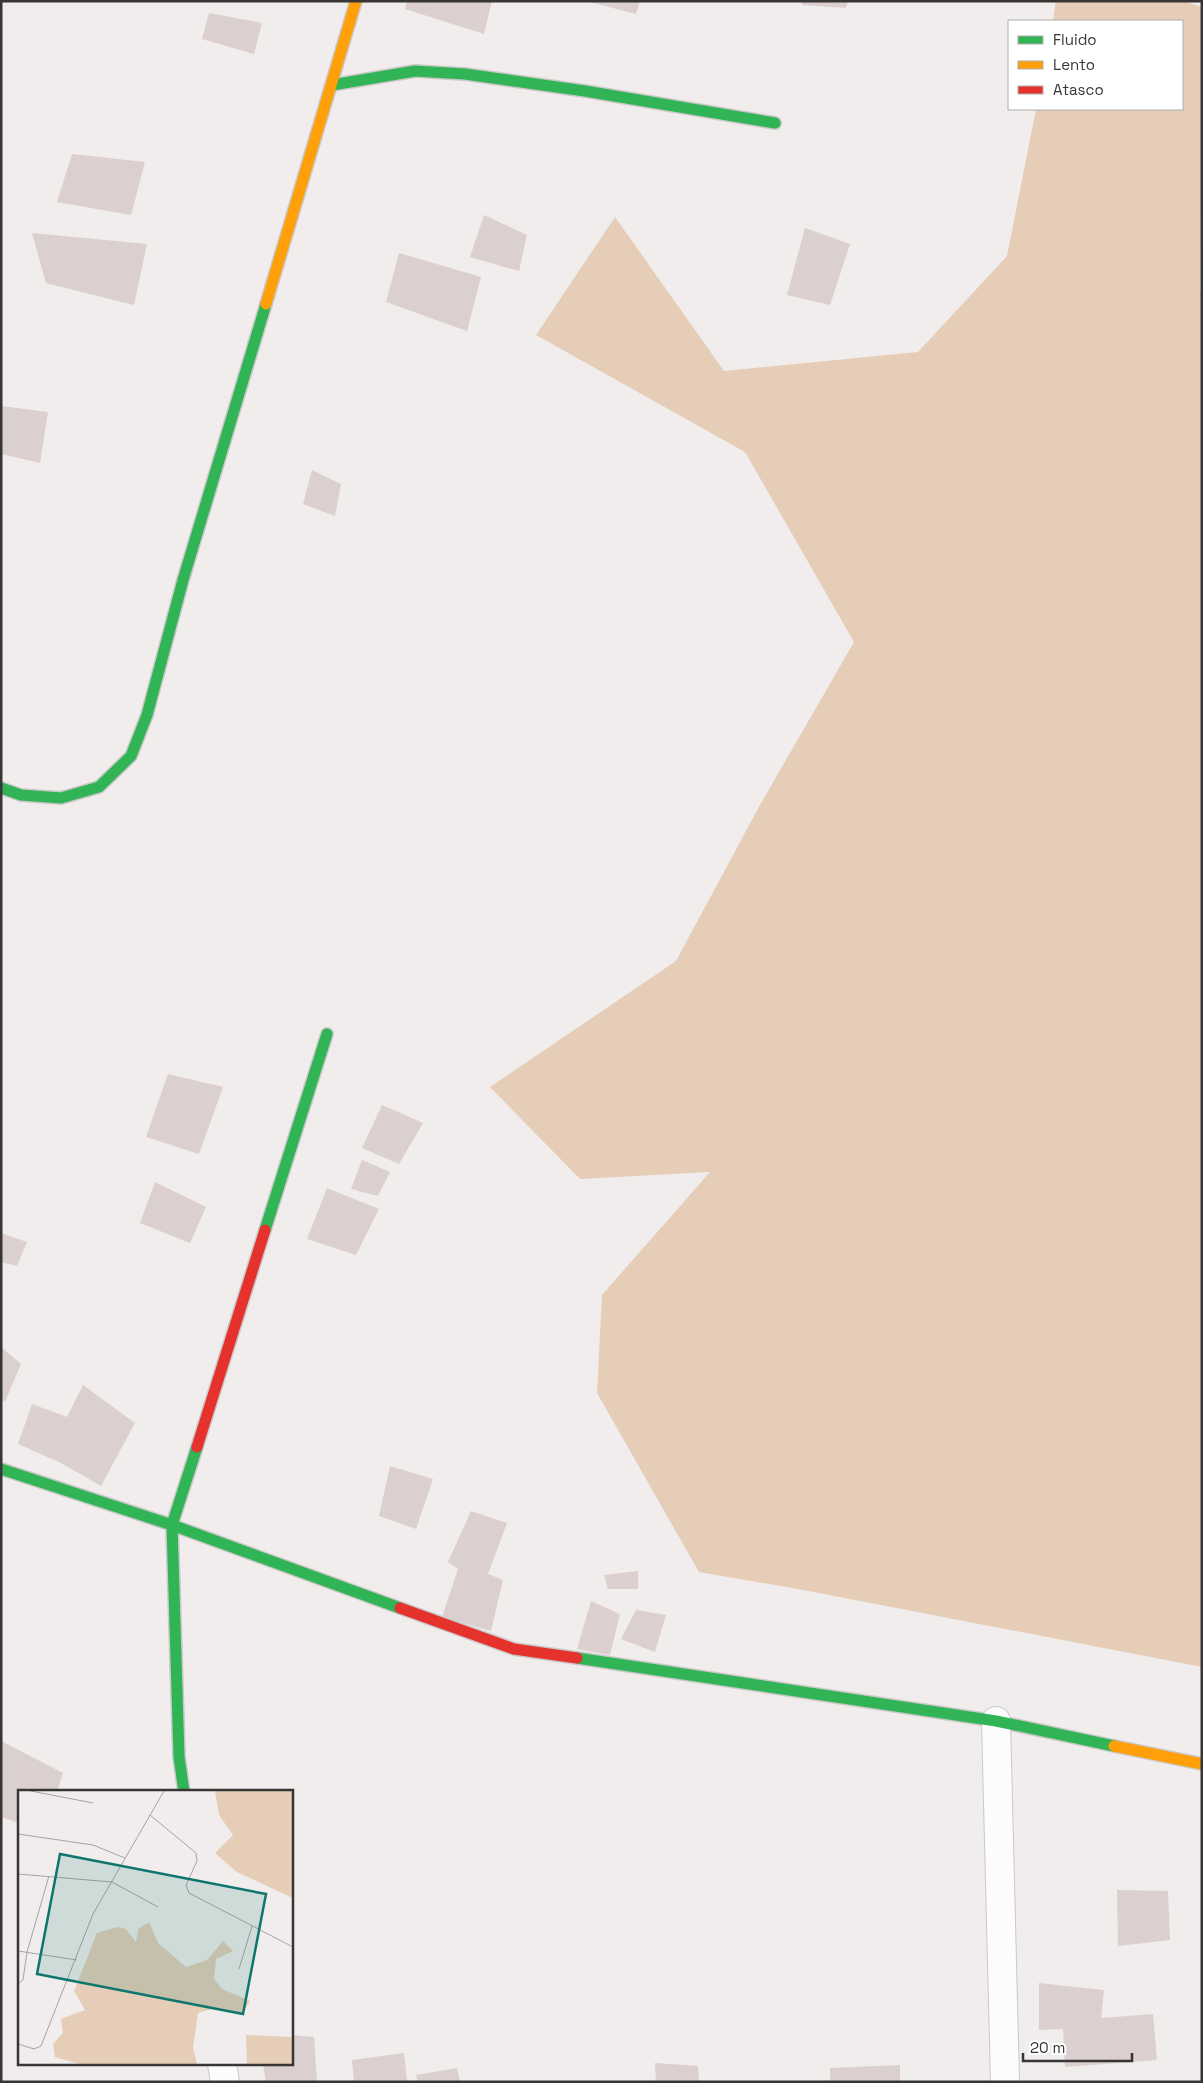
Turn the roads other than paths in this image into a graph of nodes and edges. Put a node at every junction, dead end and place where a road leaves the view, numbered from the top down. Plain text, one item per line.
1 (356, 1) edge
2 (332, 85) junction
3 (775, 123) dead end
4 (1, 788) edge
5 (327, 1034) dead end
6 (1, 1469) edge
7 (172, 1525) junction
8 (996, 1721) junction
9 (1202, 1764) edge
10 (184, 1790) edge
11 (222, 2066) edge
12 (224, 2082) edge
13 (1005, 2082) edge

1 - 2 street
2 - 3 street
2 - 4 street
5 - 7 street
6 - 7 street
7 - 8 street
7 - 10 street
8 - 9 street
8 - 13 street
11 - 12 street

